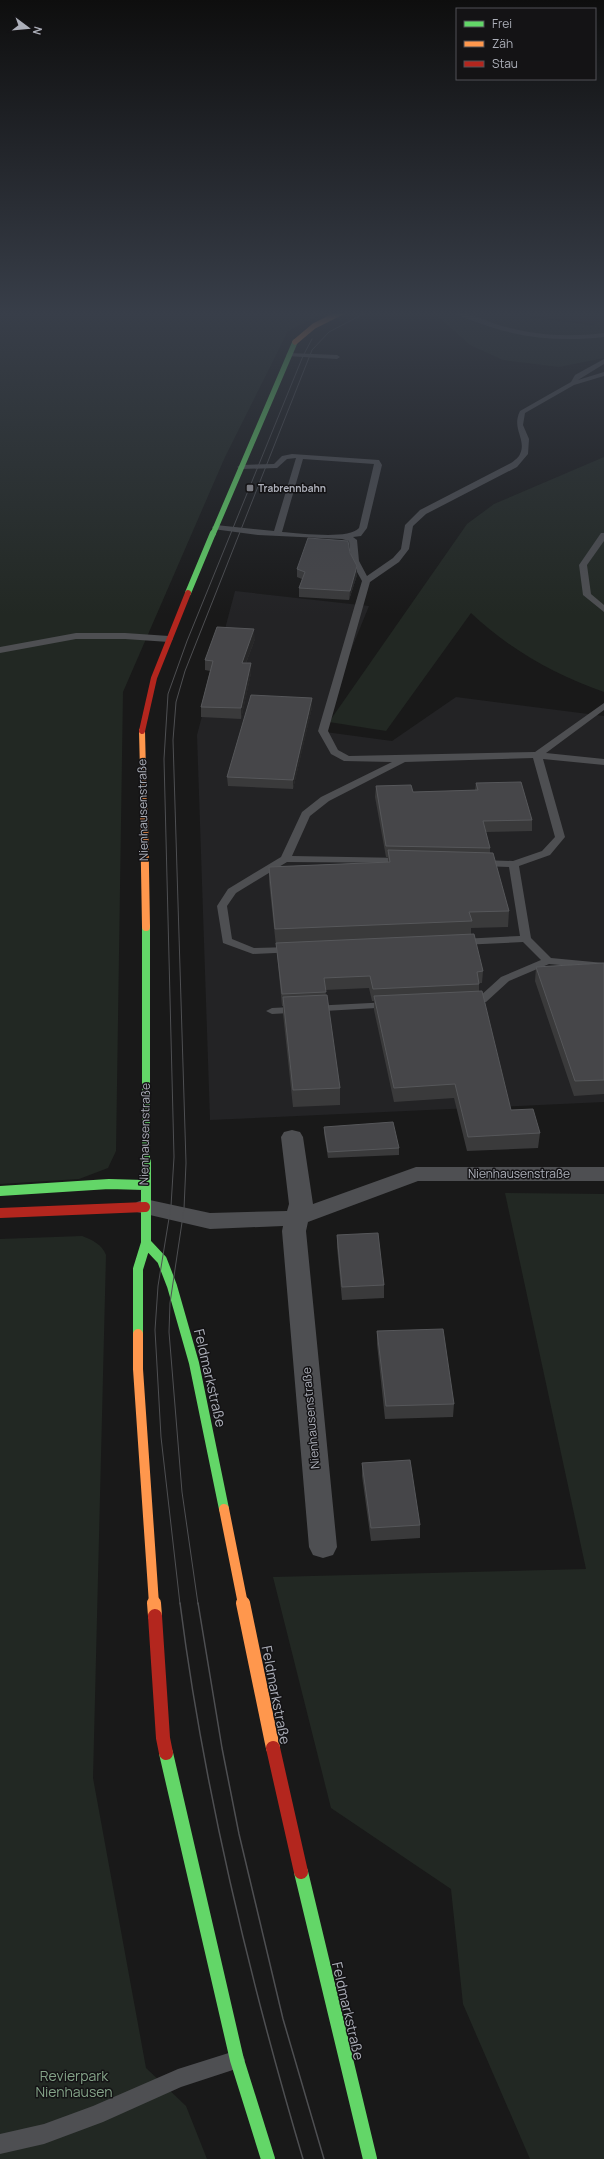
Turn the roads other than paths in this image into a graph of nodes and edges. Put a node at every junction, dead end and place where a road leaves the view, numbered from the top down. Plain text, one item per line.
1 (264, 414) edge
2 (522, 414) edge
3 (304, 457) junction
4 (241, 466) junction
5 (216, 527) junction
6 (277, 534) junction
7 (604, 535) edge
8 (342, 537) junction
9 (366, 581) junction
10 (604, 609) edge
11 (169, 639) junction
12 (0, 650) edge
13 (604, 706) edge
14 (537, 755) junction
15 (404, 759) junction
16 (604, 762) edge
17 (285, 858) junction
18 (412, 862) edge
19 (467, 863) edge
20 (514, 864) junction
21 (526, 939) junction
22 (448, 943) edge
23 (300, 949) edge
24 (548, 961) junction
25 (604, 966) edge
26 (458, 1001) edge
27 (404, 1004) edge
28 (272, 1011) dead end
29 (292, 1137) dead end
30 (604, 1174) edge
31 (0, 1191) edge
32 (145, 1196) junction
33 (0, 1213) edge
34 (297, 1218) junction
35 (146, 1243) junction
36 (323, 1547) dead end
37 (237, 2060) junction
38 (0, 2144) edge
39 (268, 2159) edge
40 (370, 2159) edge

1 - 4 main road, Nienhausenstraße
2 - 9 lane
3 - 4 lane
3 - 6 lane
3 - 8 lane
4 - 5 main road, Nienhausenstraße
5 - 6 lane
5 - 11 main road, Nienhausenstraße
6 - 8 lane
7 - 10 lane
8 - 9 lane
9 - 15 lane
11 - 12 lane
11 - 32 main road, Nienhausenstraße
13 - 14 lane
14 - 15 lane
14 - 16 lane
14 - 20 lane
15 - 17 lane
17 - 18 lane
17 - 23 lane
19 - 20 lane
20 - 21 lane
21 - 22 lane
21 - 24 lane
24 - 25 lane
24 - 26 lane
27 - 28 lane
29 - 34 street, Nienhausenstraße
30 - 34 street, Nienhausenstraße
31 - 32 main road
32 - 33 main road
32 - 34 street, Nienhausenstraße
32 - 35 main road
34 - 36 street, Nienhausenstraße
35 - 37 main road
35 - 40 main road, Feldmarkstraße
37 - 38 lane
37 - 39 main road

